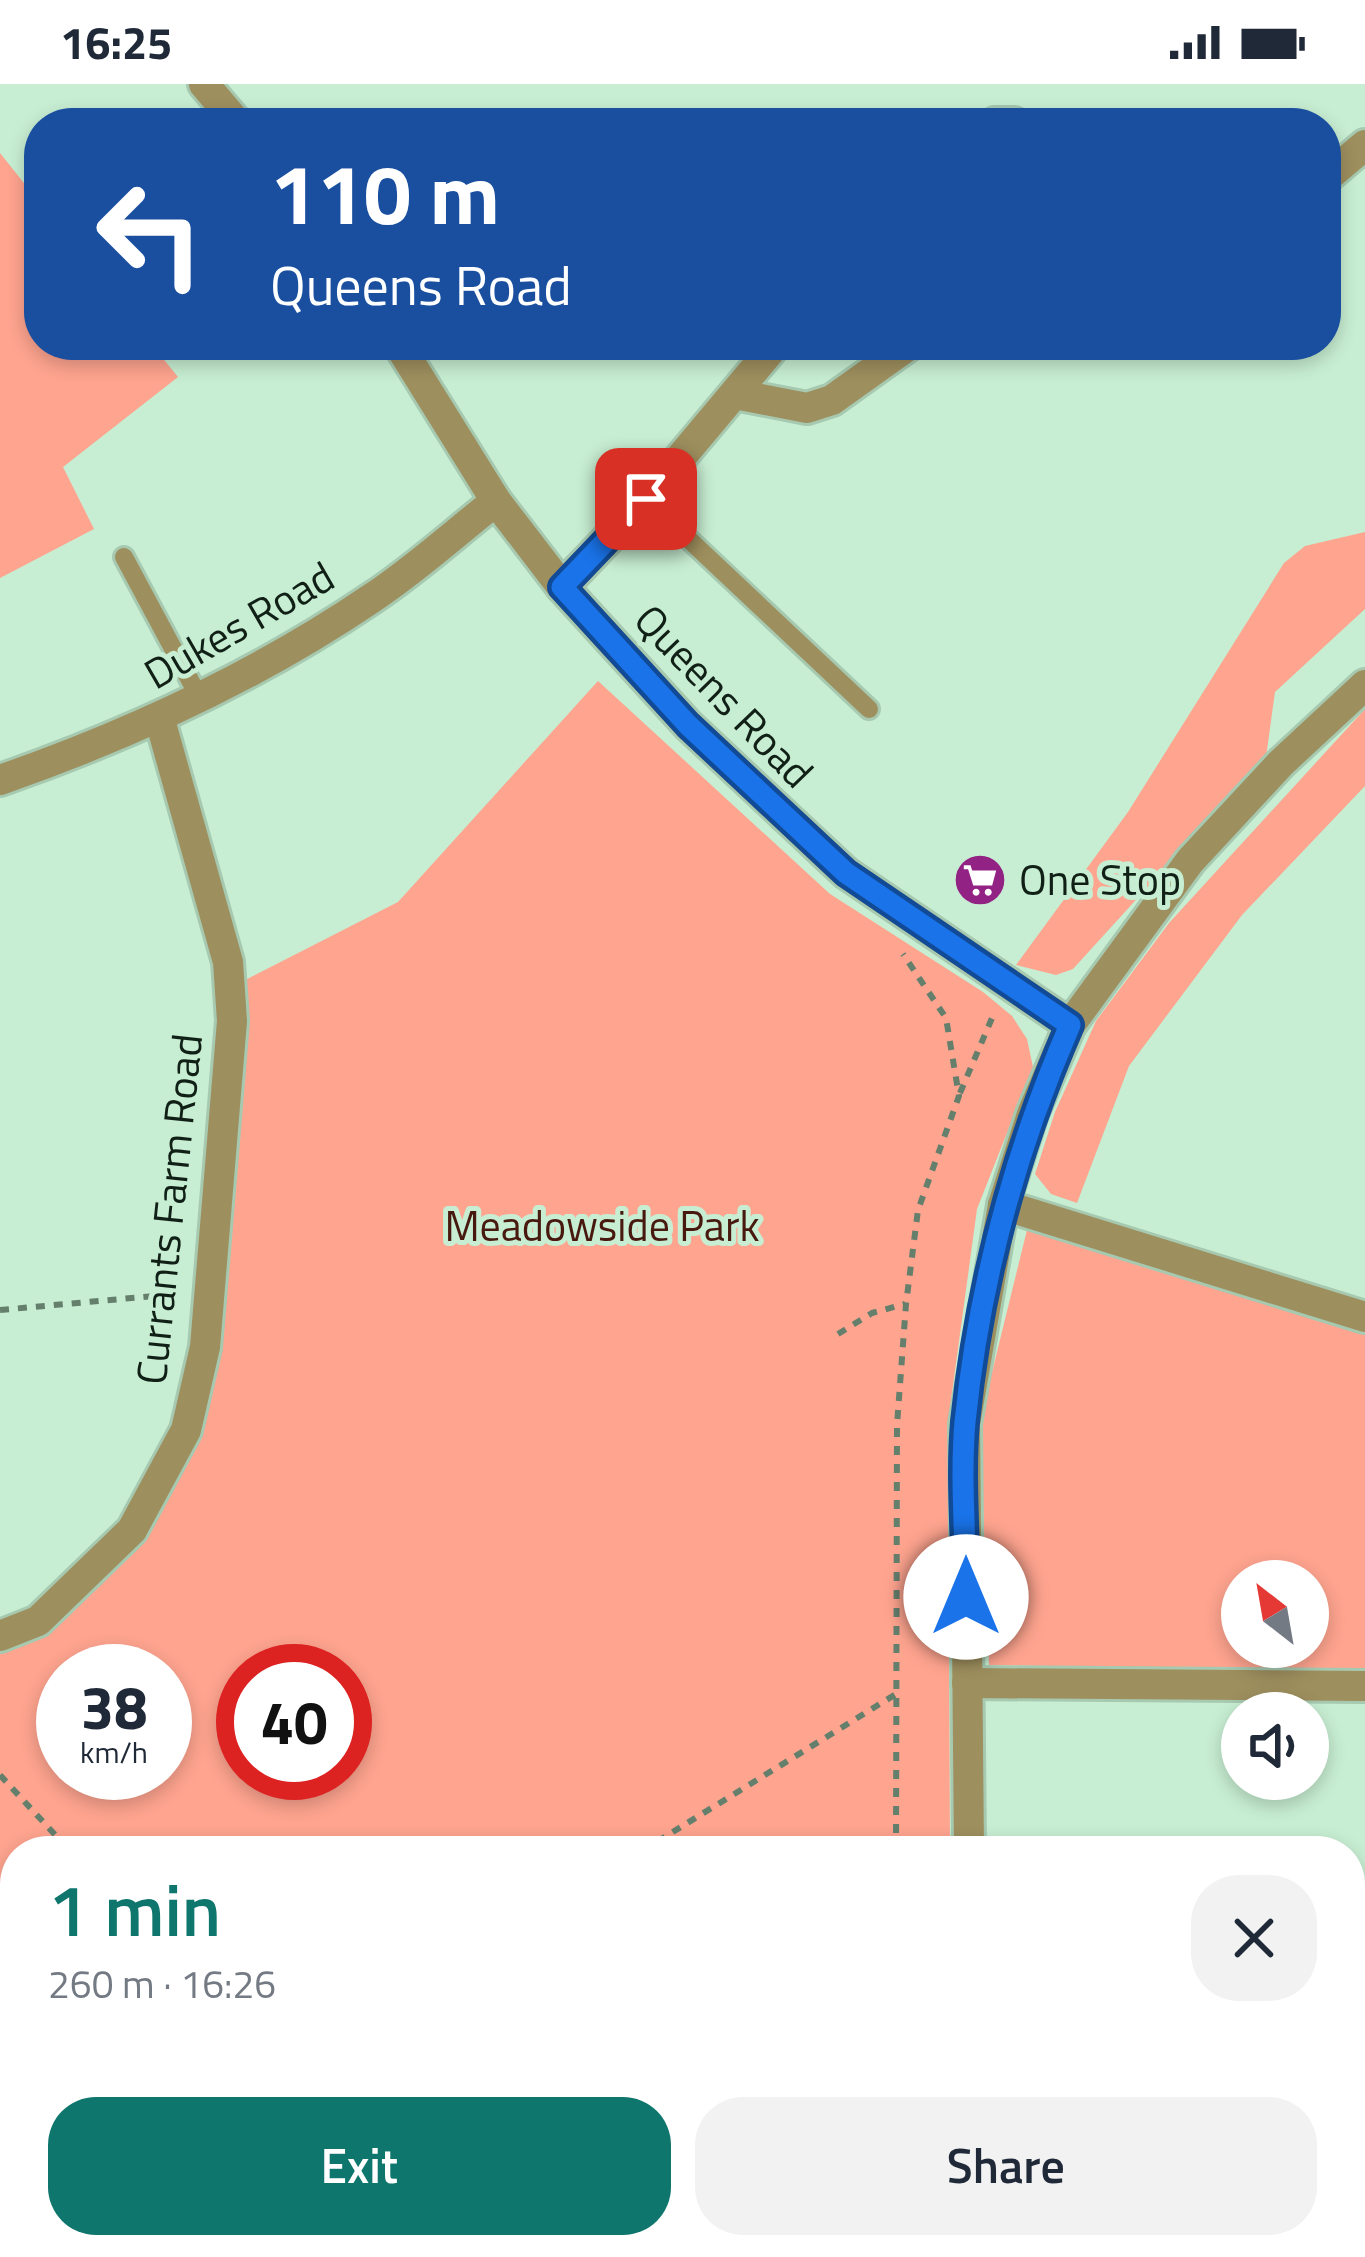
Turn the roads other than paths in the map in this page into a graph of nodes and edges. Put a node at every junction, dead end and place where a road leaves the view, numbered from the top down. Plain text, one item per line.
1 (204, 84) edge
2 (224, 108) edge
3 (1365, 145) edge
4 (1341, 165) edge
5 (408, 360) edge
6 (763, 360) edge
7 (888, 360) edge
8 (735, 394) junction
9 (646, 499) junction
10 (496, 501) junction
11 (124, 557) dead end
12 (562, 587) junction
13 (1365, 685) edge
14 (199, 697) junction
15 (869, 709) dead end
16 (160, 720) junction
17 (0, 780) edge
18 (1070, 1025) junction
19 (1003, 1205) junction
20 (1365, 1317) edge
21 (0, 1636) edge
22 (967, 1683) junction
23 (1365, 1687) edge
24 (968, 1836) edge

1 - 2 street
3 - 4 street
5 - 10 street, Queens Road
6 - 8 street
7 - 8 street
8 - 9 street
9 - 12 street
9 - 15 lane
10 - 12 street, Queens Road
10 - 14 street, Dukes Road
11 - 14 lane
12 - 18 street, Queens Road
13 - 18 street
14 - 16 street, Dukes Road
16 - 17 street, Dukes Road
16 - 21 street, Currants Farm Road
18 - 19 street
19 - 20 street
19 - 22 street
22 - 23 street
22 - 24 street

